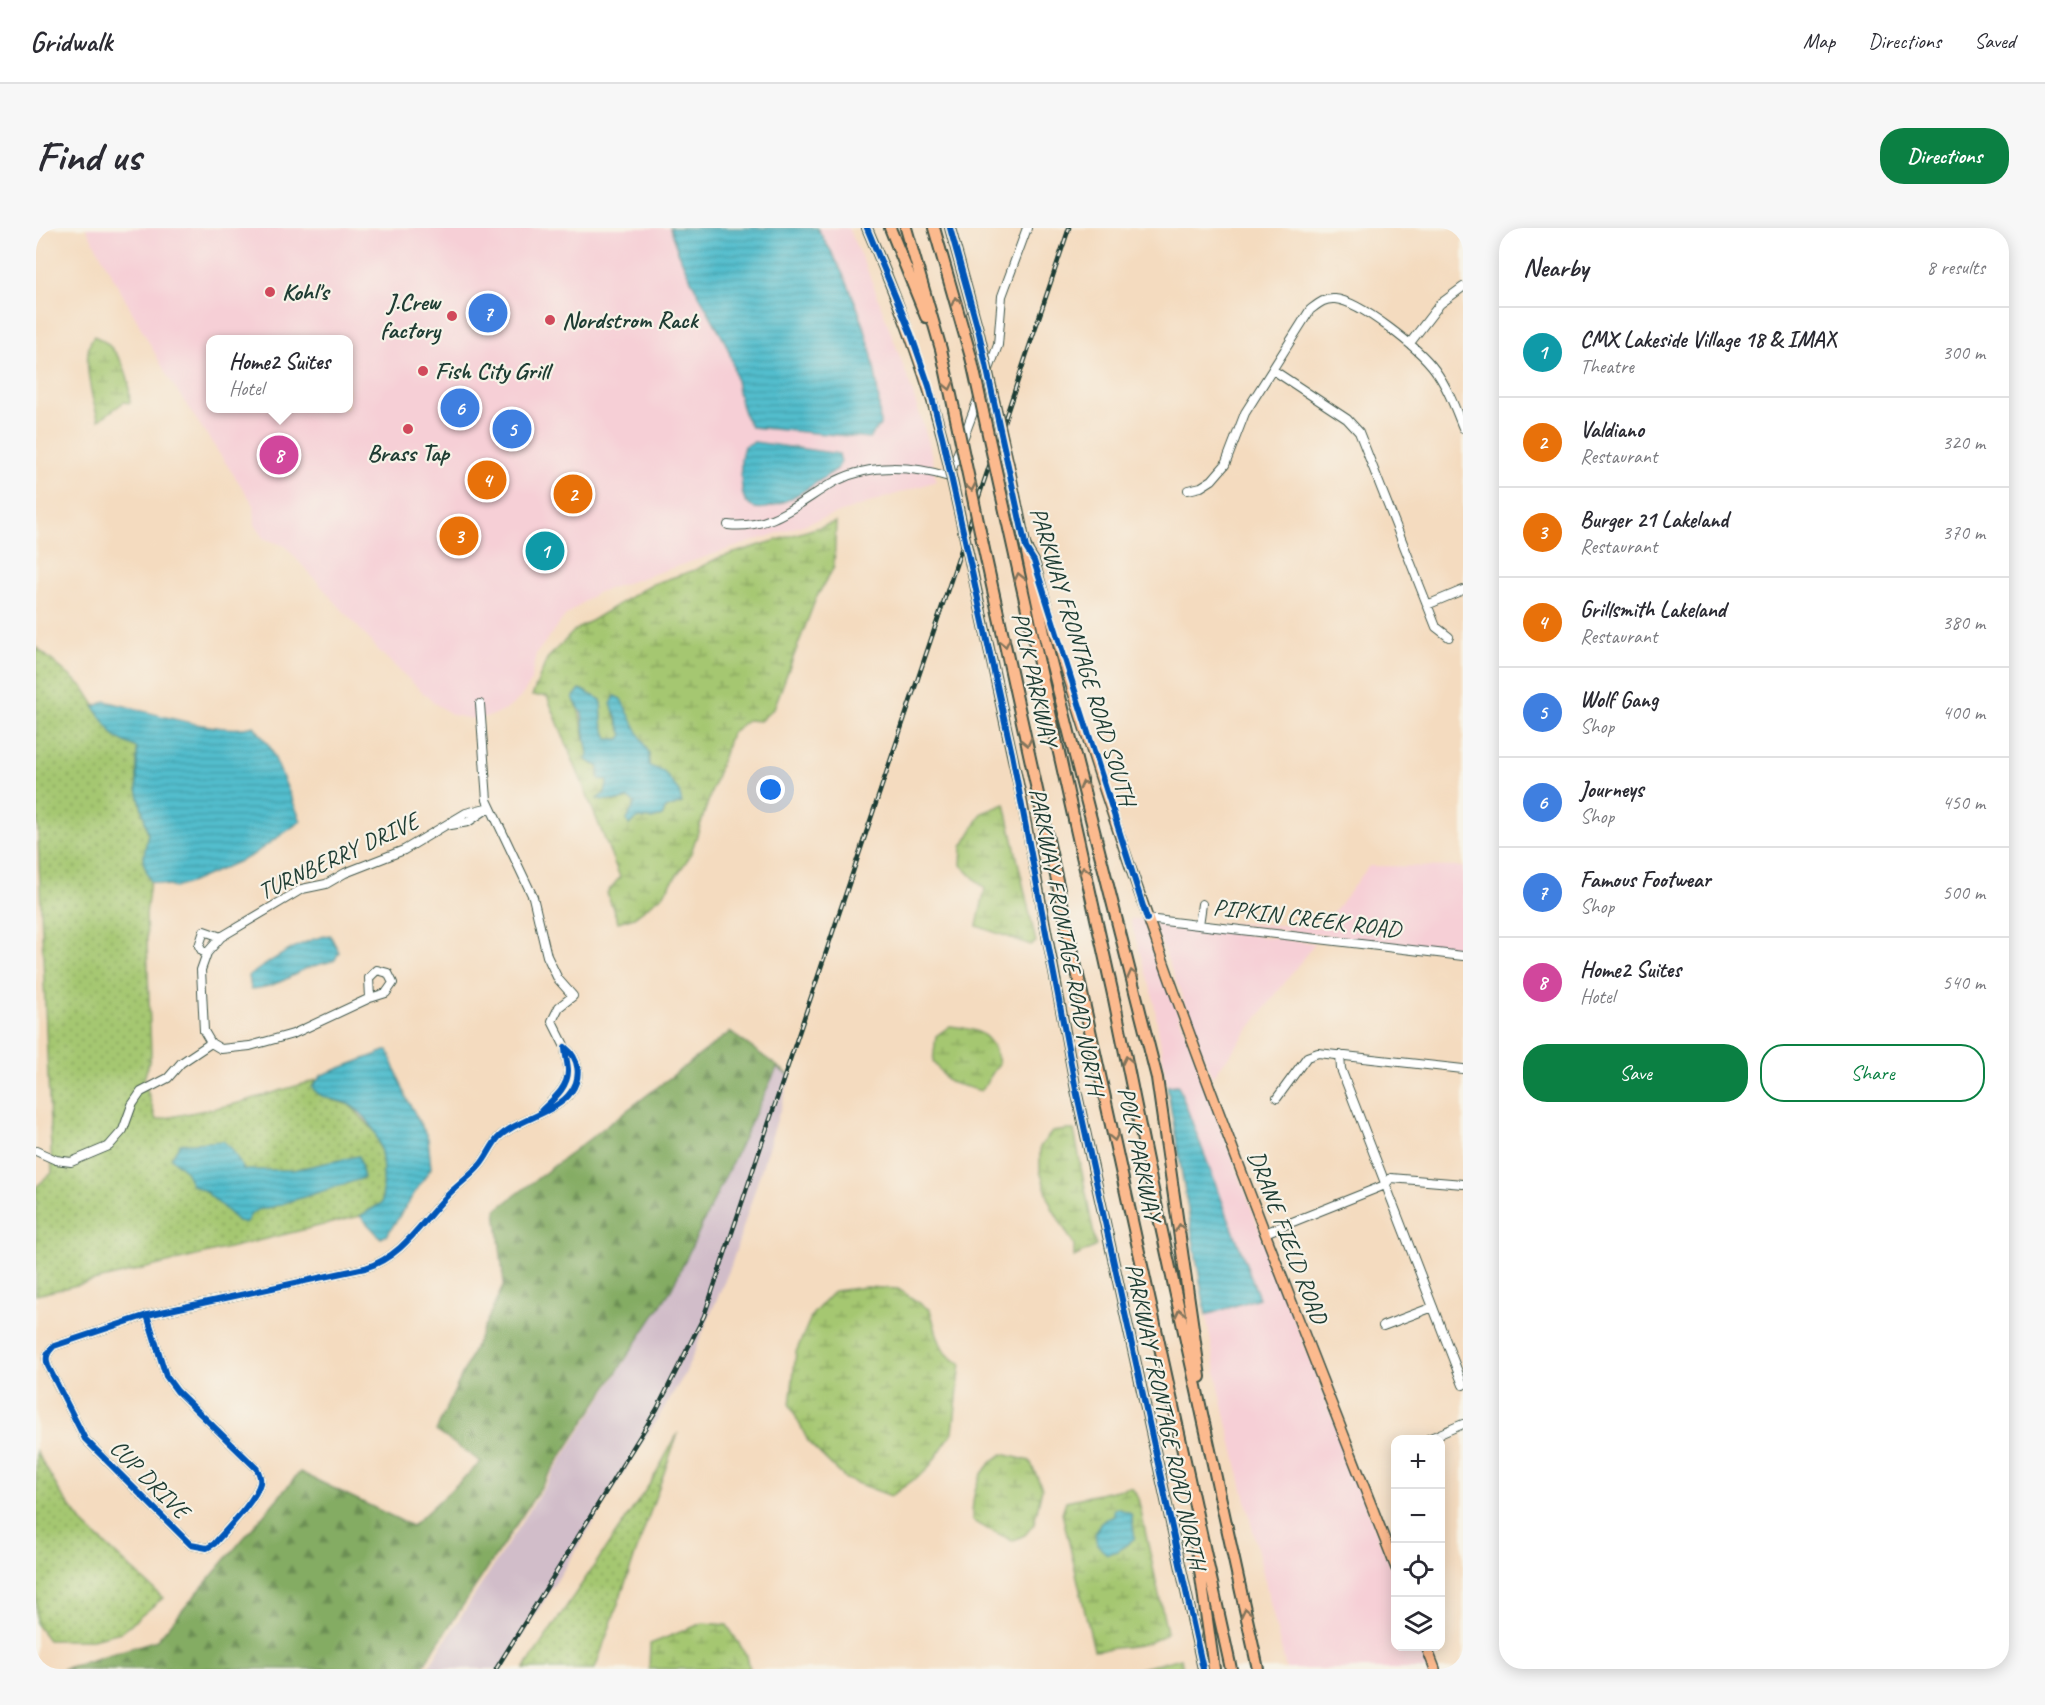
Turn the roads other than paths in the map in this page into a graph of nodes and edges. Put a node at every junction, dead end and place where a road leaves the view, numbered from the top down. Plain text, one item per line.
1 (867, 228) edge
2 (890, 228) edge
3 (906, 228) edge
4 (934, 228) edge
5 (950, 228) edge
6 (1026, 228) edge
7 (1463, 287) edge
8 (1410, 343) junction
9 (944, 365) junction
10 (1273, 370) junction
11 (1463, 428) edge
12 (1188, 490) dead end
13 (728, 525) dead end
14 (1026, 548) junction
15 (1463, 590) edge
16 (1427, 605) junction
17 (1449, 637) dead end
18 (480, 704) dead end
19 (490, 807) junction
20 (1202, 904) dead end
21 (1147, 919) junction
22 (1199, 925) junction
23 (221, 937) junction
24 (207, 953) junction
25 (1463, 956) edge
26 (370, 998) dead end
27 (211, 1043) junction
28 (565, 1047) junction
29 (1340, 1055) junction
30 (1463, 1069) edge
31 (567, 1077) junction
32 (576, 1078) junction
33 (1277, 1098) dead end
34 (541, 1111) junction
35 (36, 1151) edge
36 (1463, 1184) edge
37 (1385, 1185) junction
38 (1265, 1233) junction
39 (1433, 1307) junction
40 (147, 1315) junction
41 (1383, 1326) dead end
42 (1463, 1385) edge
43 (1463, 1424) edge
44 (1437, 1435) edge
45 (1211, 1452) junction
46 (1186, 1464) junction
47 (1391, 1558) edge
48 (1428, 1651) edge
49 (1203, 1669) edge
50 (1214, 1669) edge
51 (1231, 1669) edge
52 (1258, 1669) edge
53 (1435, 1669) edge

1 - 49 main road, PARKWAY FRONTAGE ROAD NORTH, bridge
2 - 9 highway
3 - 9 highway, POLK PARKWAY
45 -> 4 highway, POLK PARKWAY, bridge
5 - 14 main road, PARKWAY FRONTAGE ROAD SOUTH, bridge
6 - 13 street
7 - 8 street
8 - 10 street
8 - 11 street
9 -> 46 highway, POLK PARKWAY, bridge
10 - 12 street
10 - 16 street
14 - 21 main road, PARKWAY FRONTAGE ROAD SOUTH
45 -> 14 highway
15 - 16 street
16 - 17 street
18 - 19 street
19 - 23 street, TURNBERRY DRIVE
19 - 28 street
20 - 22 street
21 - 22 street, PIPKIN CREEK ROAD
21 - 38 main road, DRANE FIELD ROAD
22 - 25 street, PIPKIN CREEK ROAD
23 - 24 street, TURNBERRY DRIVE
23 - 24 street
24 - 27 street
26 - 27 street
27 - 35 street
28 - 31 street
28 - 32 street
29 - 30 street
29 - 33 street
29 - 37 street
31 - 32 street
31 - 34 street
32 - 34 street
34 - 40 street, CUP DRIVE
36 - 37 street
37 - 38 street
37 - 39 street
38 - 47 main road, DRANE FIELD ROAD
39 - 41 street
39 - 42 street
40 - 40 street, CUP DRIVE
43 - 44 street
52 -> 45 highway, POLK PARKWAY
46 - 50 highway
46 - 51 highway, POLK PARKWAY
48 - 53 main road

